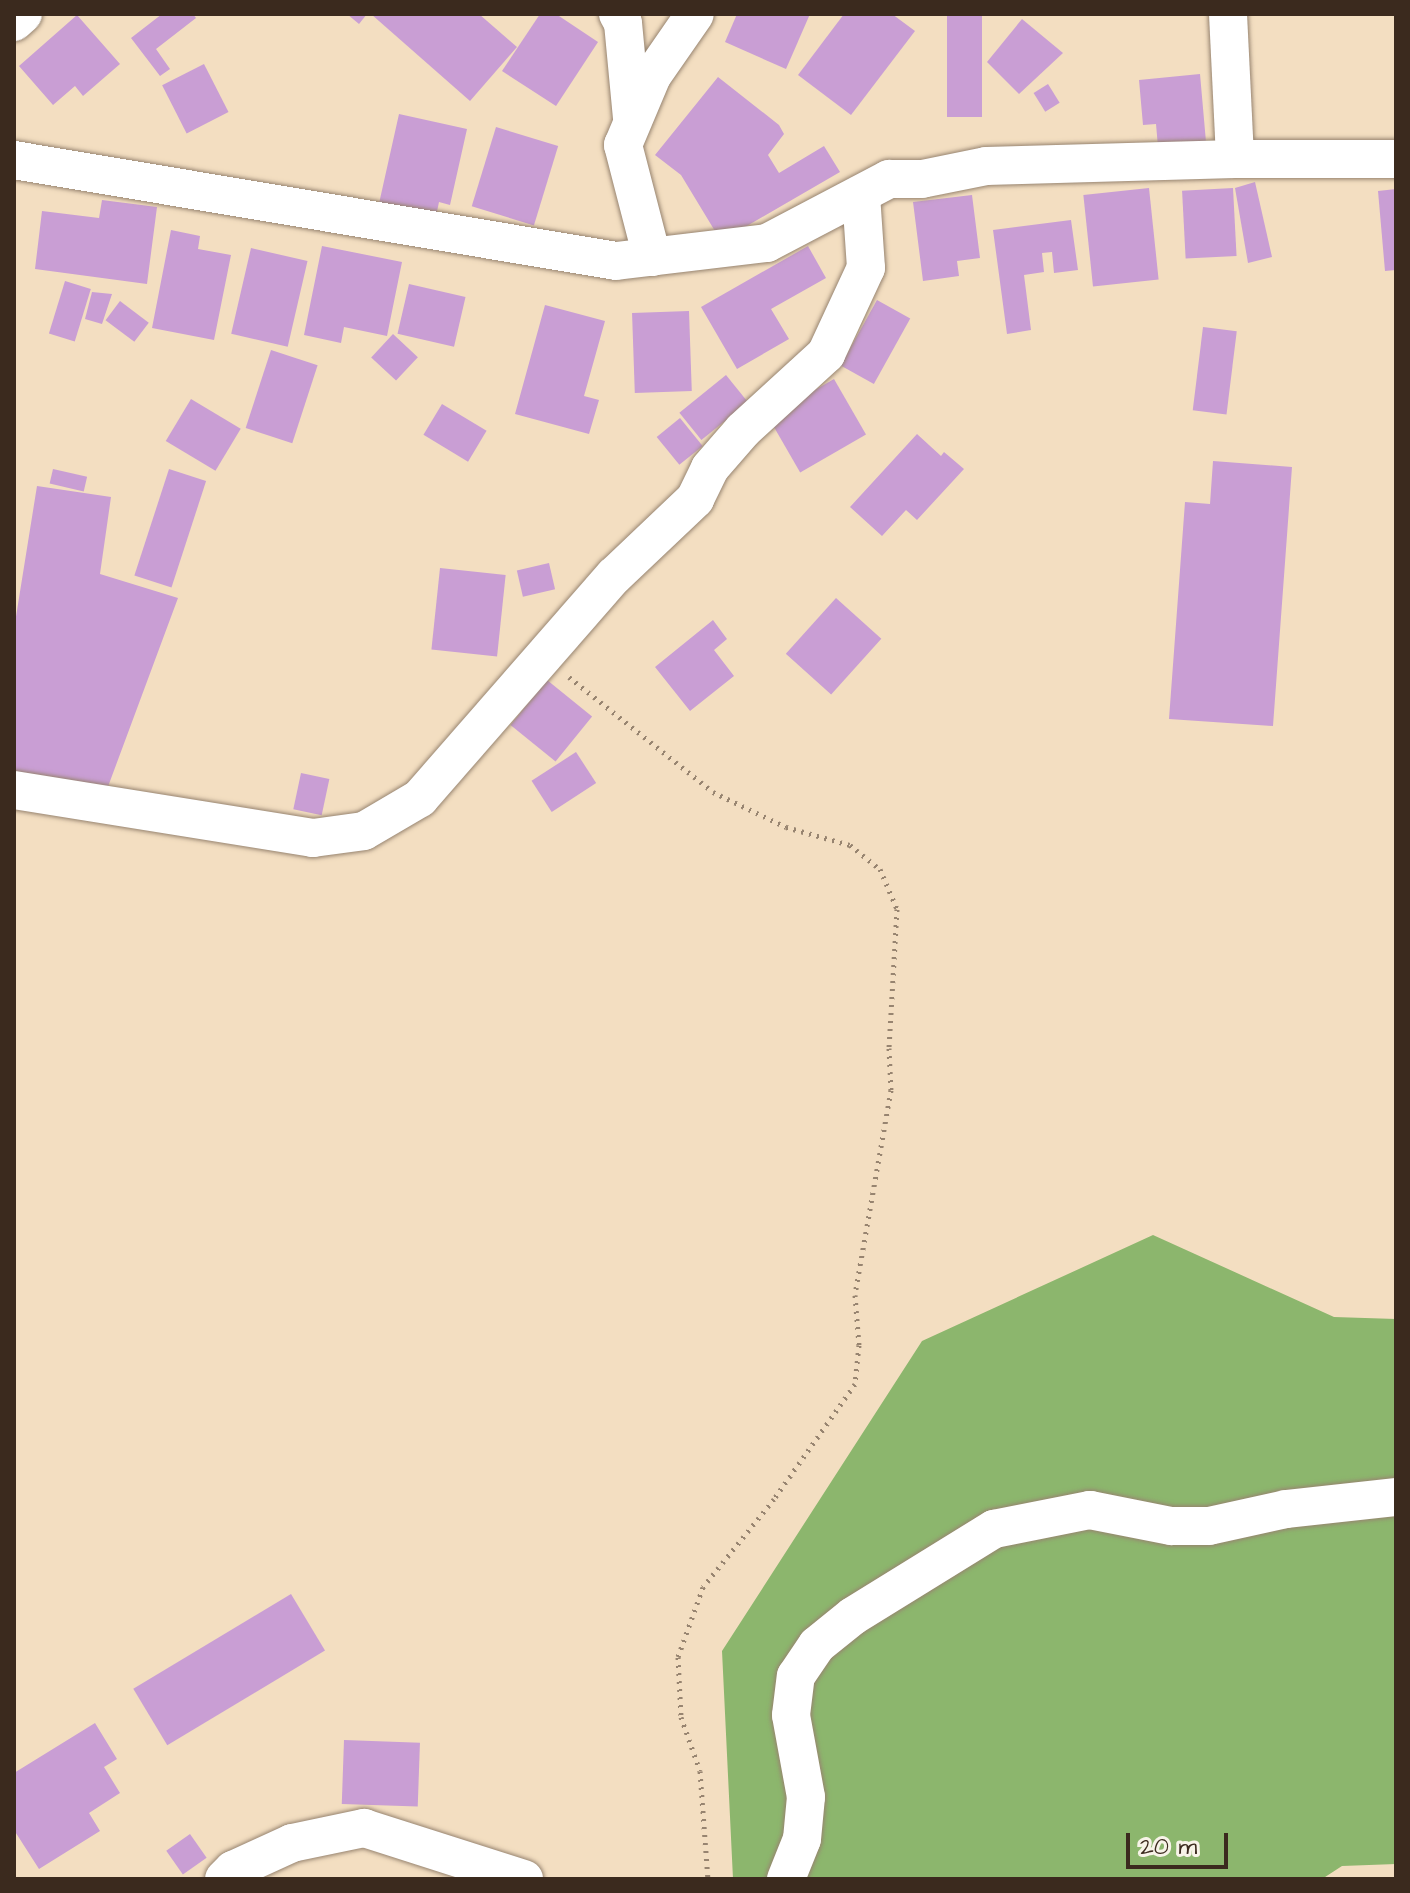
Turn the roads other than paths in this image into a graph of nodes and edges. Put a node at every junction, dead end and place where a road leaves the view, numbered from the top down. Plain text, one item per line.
1 (23, 14) edge
2 (618, 14) edge
3 (695, 14) edge
4 (1228, 14) edge
5 (14, 22) edge
6 (632, 122) junction
7 (1235, 159) junction
8 (1396, 159) edge
9 (14, 160) edge
10 (861, 194) junction
11 (652, 257) junction
12 (14, 790) edge
13 (1396, 1497) edge
14 (224, 1879) edge
15 (524, 1879) edge
16 (786, 1879) edge

1 - 5 street
2 - 6 street
3 - 6 street
4 - 7 street
6 - 11 street
7 - 8 street
7 - 10 street
9 - 11 street
10 - 11 street
10 - 12 street
13 - 16 street
14 - 15 street

